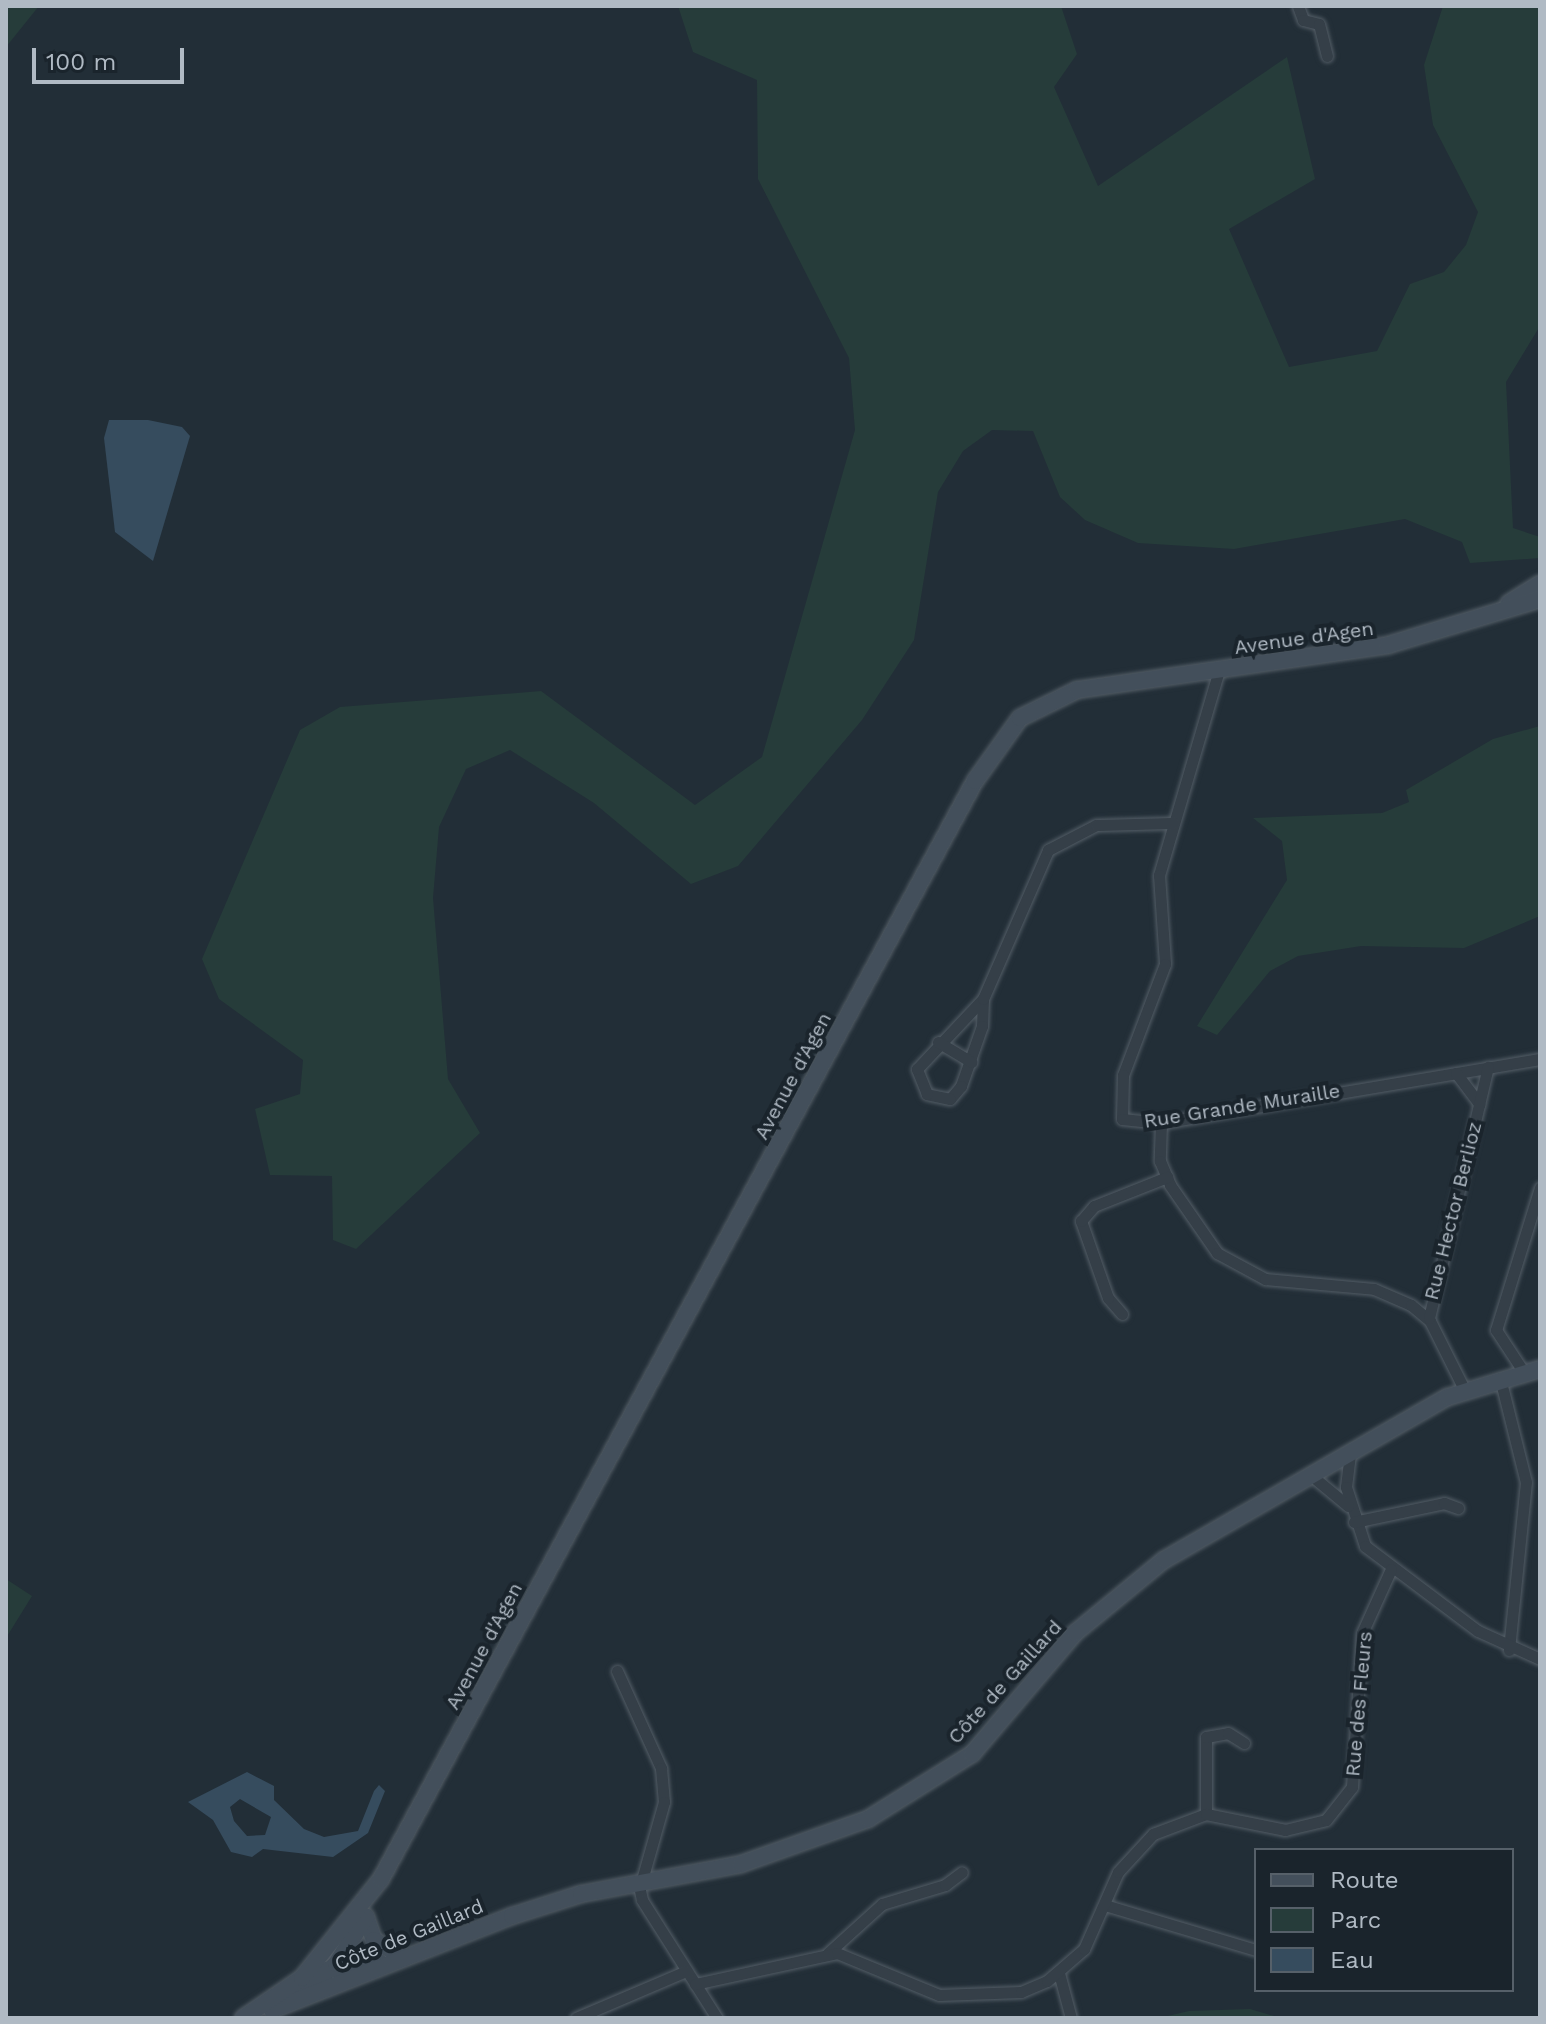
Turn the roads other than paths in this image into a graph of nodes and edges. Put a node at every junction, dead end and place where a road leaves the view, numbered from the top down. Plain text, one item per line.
1 (1298, 6) edge
2 (1327, 56) dead end
3 (1539, 592) edge
4 (1219, 670) junction
5 (1174, 823) junction
6 (983, 999) junction
7 (938, 1042) junction
8 (1540, 1059) edge
9 (971, 1062) junction
10 (1488, 1067) junction
11 (1456, 1073) junction
12 (1479, 1105) junction
13 (1161, 1123) junction
14 (1167, 1177) junction
15 (1540, 1188) edge
16 (1374, 1289) junction
17 (1432, 1291) junction
18 (1122, 1314) dead end
19 (1429, 1318) junction
20 (1540, 1369) edge
21 (1523, 1371) junction
22 (1500, 1378) junction
23 (1464, 1389) junction
24 (1350, 1454) junction
25 (1312, 1476) junction
26 (1458, 1508) dead end
27 (1353, 1517) junction
28 (1391, 1569) junction
29 (1509, 1650) junction
30 (1540, 1659) edge
31 (617, 1671) dead end
32 (1244, 1743) dead end
33 (1206, 1814) junction
34 (962, 1872) dead end
35 (381, 1879) junction
36 (640, 1881) junction
37 (1105, 1905) junction
38 (366, 1917) junction
39 (334, 1945) junction
40 (1254, 1949) edge
41 (828, 1953) junction
42 (404, 1958) junction
43 (335, 1967) junction
44 (686, 1971) junction
45 (1059, 1973) junction
46 (302, 1978) junction
47 (354, 1979) junction
48 (695, 1984) junction
49 (284, 2006) junction
50 (243, 2018) edge
51 (252, 2018) edge
52 (576, 2018) edge
53 (717, 2018) edge
54 (1071, 2018) edge

1 - 2 street
3 - 4 main road, Avenue d'Agen
4 - 5 street, Rue Grande Muraille
4 - 35 main road, Avenue d'Agen
5 - 6 street
5 - 13 street, Rue Grande Muraille
6 - 7 street
6 - 9 street
7 - 9 street
7 - 9 street
8 - 10 street, Rue Grande Muraille
10 - 11 street, Rue Grande Muraille
10 - 12 street, Rue Hector Berlioz
11 - 12 street, Rue Hector Berlioz
11 - 13 street, Rue Grande Muraille
12 - 17 street, Rue Hector Berlioz
13 - 14 street
14 - 16 street
14 - 18 street
15 - 21 street
16 - 17 street
16 - 19 street
17 - 19 street, Rue Hector Berlioz
19 - 23 street
20 - 21 main road, Côte de Gaillard
21 - 22 main road, Côte de Gaillard
22 - 23 main road, Côte de Gaillard
22 - 29 street
23 - 24 main road, Côte de Gaillard
24 - 25 main road, Côte de Gaillard
24 - 27 street
25 - 27 street
25 - 36 main road, Côte de Gaillard
26 - 27 street
27 - 28 street
28 - 29 street
28 - 33 street, Rue des Fleurs
29 - 30 street
31 - 36 street
32 - 33 street
33 - 37 street, Rue des Fleurs
34 - 41 street
35 - 38 main road
35 - 39 main road
36 - 42 main road, Côte de Gaillard
36 - 44 street
37 - 40 street
37 - 45 street, Rue des Fleurs
38 - 42 main road
38 - 43 main road
39 - 43 main road
39 - 46 main road
41 - 45 street, Rue des Fleurs
41 - 48 street
42 - 43 main road
42 - 47 main road, Côte de Gaillard
43 - 46 main road
43 - 47 main road
43 - 49 main road
44 - 48 street
44 - 52 street
45 - 54 street
46 - 50 main road
47 - 49 main road, Côte de Gaillard
48 - 53 street
49 - 51 main road, Côte de Gaillard

